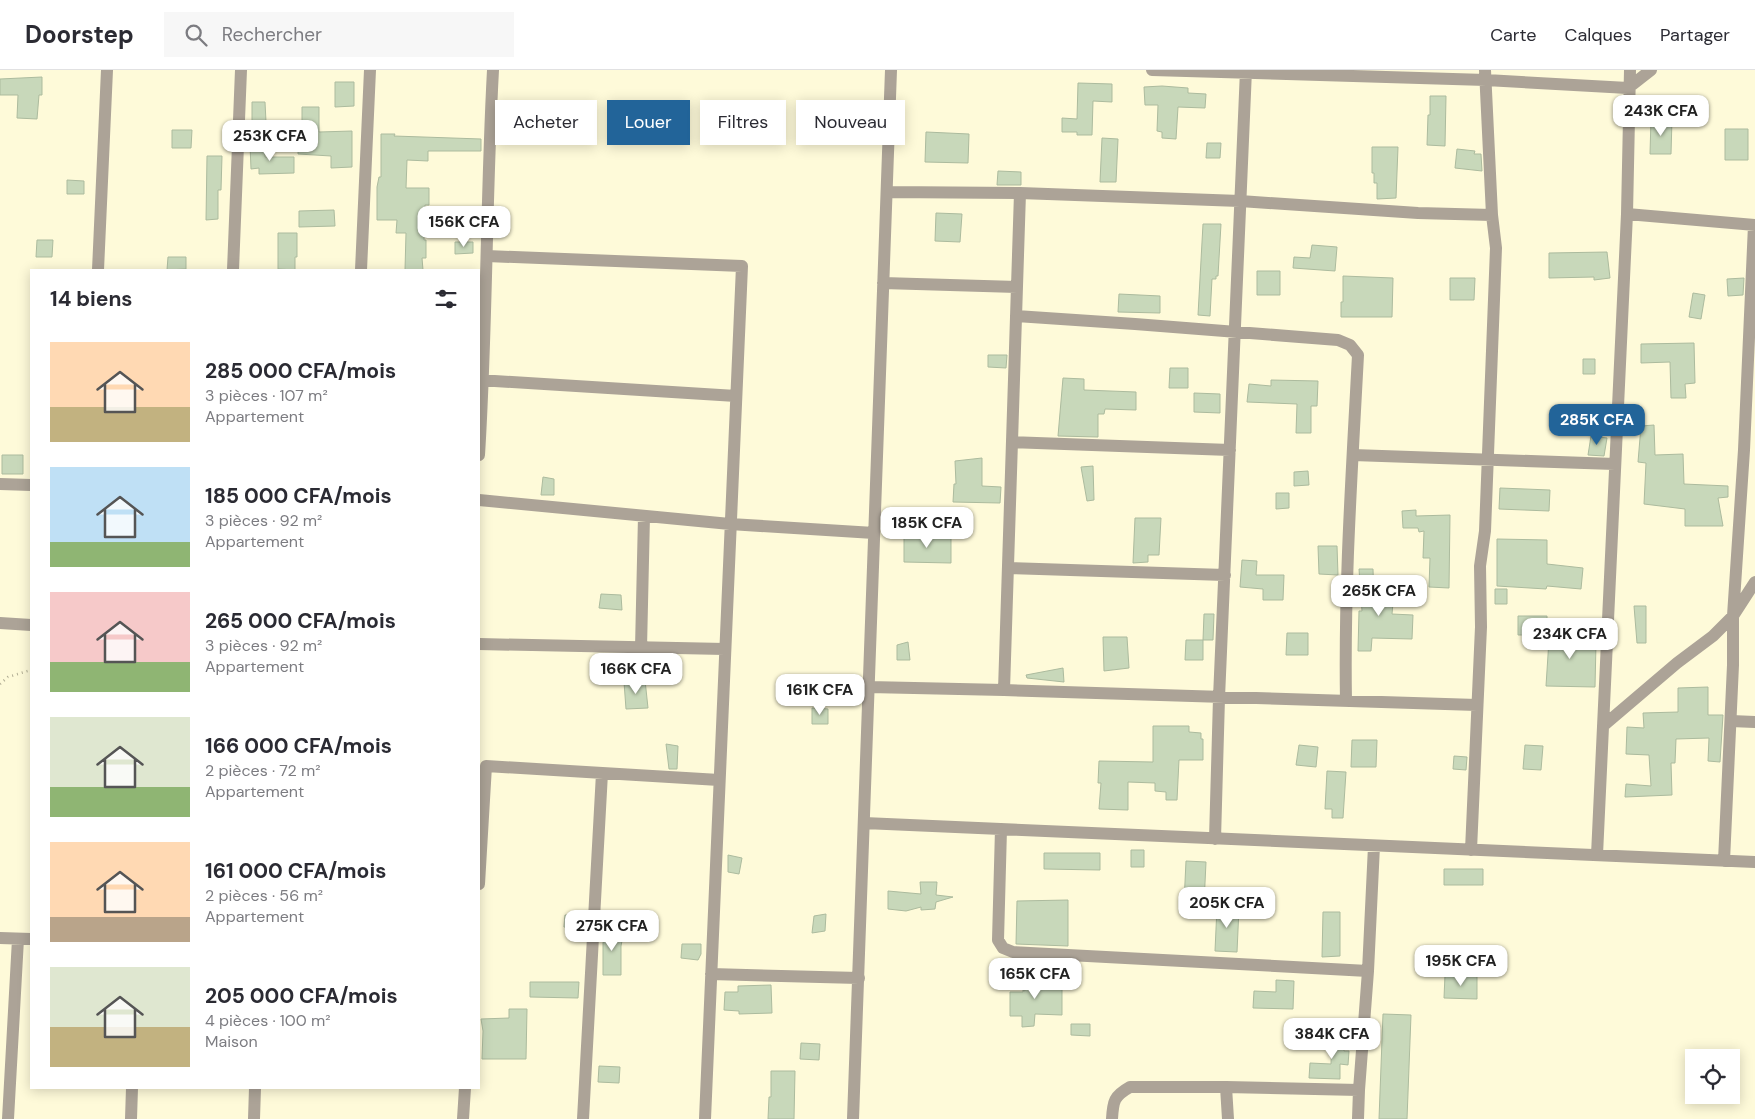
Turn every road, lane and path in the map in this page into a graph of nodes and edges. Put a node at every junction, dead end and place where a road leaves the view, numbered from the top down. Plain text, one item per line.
1 (107, 70) edge
2 (241, 70) edge
3 (370, 70) edge
4 (493, 70) edge
5 (891, 70) edge
6 (1152, 70) edge
7 (1630, 70) edge
8 (1652, 70) edge
9 (1246, 72) edge
10 (1486, 75) edge
11 (1628, 88) junction
12 (887, 192) junction
13 (1020, 193) junction
14 (1240, 201) junction
15 (1627, 214) junction
16 (1492, 215) junction
17 (1755, 225) edge
18 (486, 256) junction
19 (98, 269) edge
20 (233, 269) edge
21 (361, 269) edge
22 (883, 283) junction
23 (1017, 287) junction
24 (1016, 316) junction
25 (1235, 332) junction
26 (481, 380) edge
27 (736, 396) junction
28 (480, 418) edge
29 (1012, 442) junction
30 (1230, 450) junction
31 (1353, 456) junction
32 (1487, 460) junction
33 (1615, 464) junction
34 (0, 484) edge
35 (30, 485) edge
36 (480, 500) edge
37 (644, 516) junction
38 (730, 524) junction
39 (874, 533) junction
40 (1008, 568) junction
41 (1225, 574) junction
42 (1755, 582) edge
43 (1733, 616) junction
44 (0, 623) edge
45 (30, 625) edge
46 (480, 644) edge
47 (641, 648) junction
48 (725, 649) junction
49 (30, 670) edge
50 (0, 684) edge
51 (869, 687) junction
52 (1004, 690) junction
53 (1219, 698) junction
54 (1346, 701) junction
55 (1477, 705) junction
56 (1731, 721) junction
57 (1755, 722) edge
58 (1603, 726) junction
59 (602, 773) junction
60 (719, 780) junction
61 (864, 823) junction
62 (1001, 829) junction
63 (1215, 839) junction
64 (1374, 846) junction
65 (1471, 850) junction
66 (1597, 855) junction
67 (1724, 861) junction
68 (1755, 862) edge
69 (480, 867) edge
70 (0, 938) edge
71 (18, 939) junction
72 (30, 940) edge
73 (1368, 971) junction
74 (711, 974) junction
75 (858, 978) junction
76 (6, 1061) edge
77 (1226, 1087) junction
78 (132, 1089) edge
79 (255, 1089) edge
80 (466, 1089) edge
81 (1359, 1090) junction
82 (8, 1119) edge
83 (131, 1119) edge
84 (254, 1119) edge
85 (463, 1119) edge
86 (583, 1119) edge
87 (705, 1119) edge
88 (853, 1119) edge
89 (1112, 1119) edge
90 (1228, 1119) edge
91 (1358, 1119) edge

1 - 19 street
2 - 20 street
3 - 21 street
4 - 18 street
5 - 12 street
6 - 9 street
7 - 11 street
8 - 11 street
9 - 10 street
9 - 14 street
10 - 11 street
10 - 16 street
11 - 15 street
12 - 13 street
12 - 22 street
13 - 14 street
13 - 23 street
14 - 16 street
14 - 25 street
15 - 17 street
15 - 33 street
16 - 32 street
17 - 43 street
18 - 26 street
18 - 27 street
22 - 23 street
22 - 39 street
23 - 24 street
24 - 25 street
24 - 29 street
25 - 30 street
25 - 31 street
26 - 27 street
26 - 28 street
27 - 38 street
29 - 30 street
29 - 40 street
30 - 41 street
31 - 32 street
31 - 54 street
32 - 33 street
32 - 55 street
33 - 58 street
34 - 35 street
36 - 37 street
37 - 38 street
37 - 47 street
38 - 39 street
38 - 48 street
39 - 51 street
40 - 41 street
40 - 52 street
41 - 53 street
42 - 43 street
43 - 56 street
43 - 58 street
44 - 45 street
46 - 47 street
47 - 48 street
48 - 60 street
49 - 50 path
51 - 52 street
51 - 61 street
52 - 53 street
53 - 54 street
53 - 63 street
54 - 55 street
55 - 65 street
56 - 57 street
56 - 67 street
58 - 66 street
59 - 60 street
59 - 69 street
59 - 86 street
60 - 74 street
61 - 62 street
61 - 75 street
62 - 63 street
62 - 73 street
63 - 64 street
64 - 65 street
64 - 73 street
65 - 66 street
66 - 67 street
67 - 68 street
70 - 71 street
71 - 72 street
71 - 76 street
73 - 81 street
74 - 75 street
74 - 87 street
75 - 88 street
76 - 82 street
77 - 81 street
77 - 89 street
77 - 90 street
78 - 83 street
79 - 84 street
80 - 85 street
81 - 91 street

